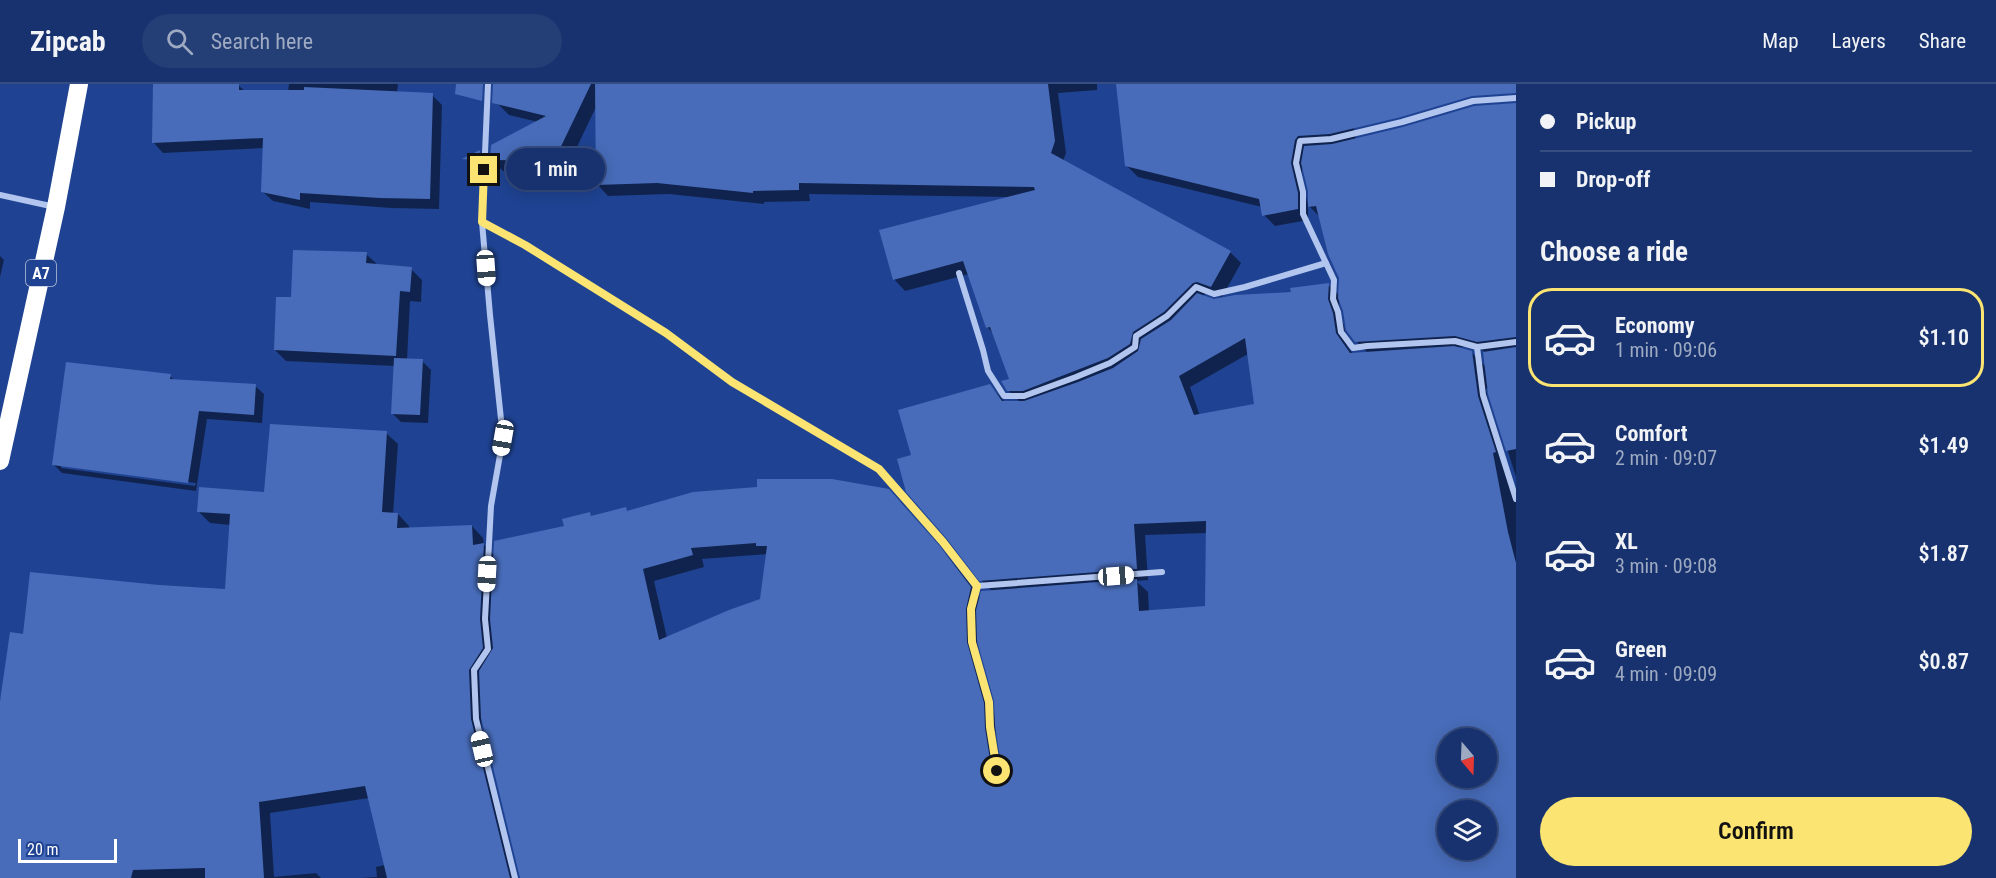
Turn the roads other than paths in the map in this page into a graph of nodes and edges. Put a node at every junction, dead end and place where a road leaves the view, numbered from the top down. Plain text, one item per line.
1 (79, 84) edge
2 (488, 84) edge
3 (1516, 98) edge
4 (0, 195) edge
5 (56, 207) junction
6 (482, 222) junction
7 (1326, 263) junction
8 (959, 273) dead end
9 (1516, 342) edge
10 (1477, 347) junction
11 (0, 460) edge
12 (1516, 499) edge
13 (1162, 572) dead end
14 (977, 586) junction
15 (997, 771) dead end
16 (515, 878) edge

1 - 5 highway, A7
2 - 6 street
3 - 7 street
4 - 5 street
5 - 11 highway, A7
6 - 14 street
6 - 16 street
7 - 8 street
7 - 10 street
9 - 10 street
10 - 12 street
13 - 14 street
14 - 15 street

